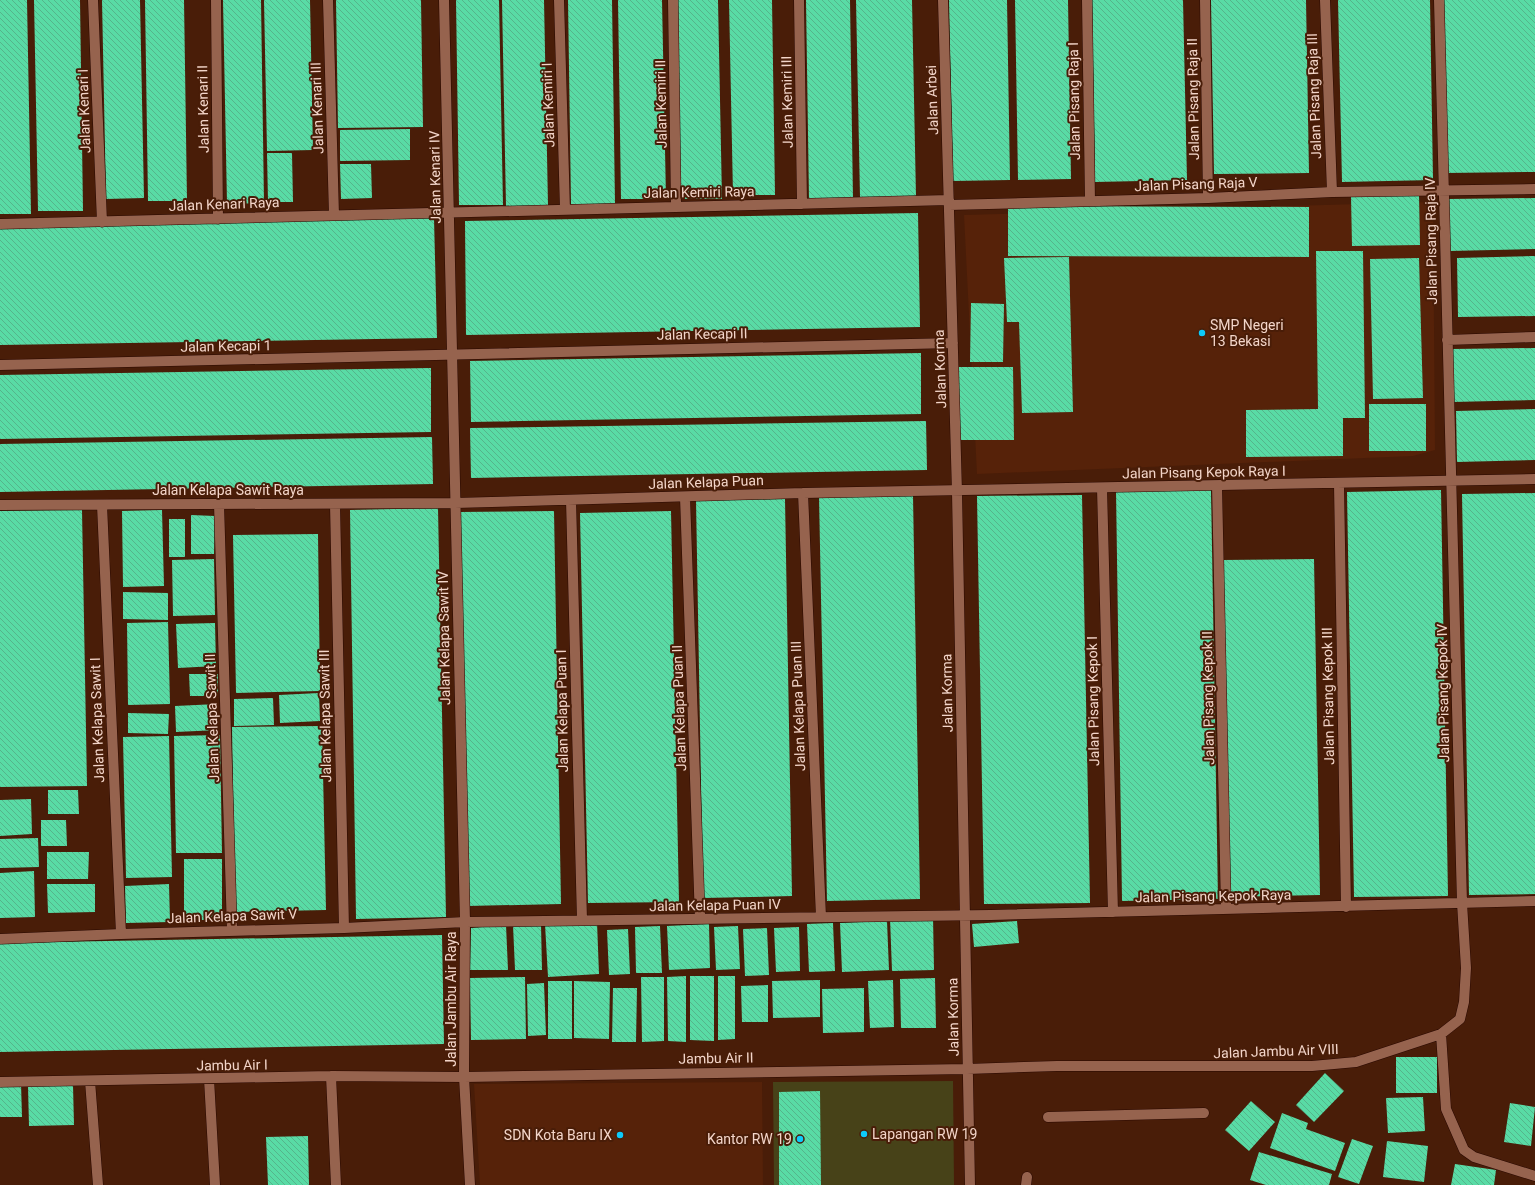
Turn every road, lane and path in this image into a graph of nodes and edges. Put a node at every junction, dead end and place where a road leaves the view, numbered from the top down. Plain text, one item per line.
1 (93, 0) edge
2 (216, 0) edge
3 (328, 0) edge
4 (444, 0) edge
5 (559, 0) edge
6 (673, 0) edge
7 (799, 0) edge
8 (943, 0) edge
9 (1087, 0) edge
10 (1205, 0) edge
11 (1325, 0) edge
12 (1439, 0) edge
13 (1535, 189) edge
14 (1444, 191) junction
15 (1332, 192) junction
16 (1208, 198) junction
17 (1090, 201) junction
18 (949, 202) junction
19 (802, 204) junction
20 (676, 207) junction
21 (565, 210) junction
22 (450, 212) junction
23 (334, 215) junction
24 (218, 218) junction
25 (102, 222) junction
26 (0, 224) edge
27 (1535, 337) edge
28 (1447, 340) junction
29 (953, 343) junction
30 (452, 354) junction
31 (0, 365) edge
32 (1535, 479) edge
33 (1451, 482) junction
34 (1339, 484) junction
35 (1217, 486) junction
36 (1102, 488) junction
37 (957, 492) junction
38 (803, 493) junction
39 (685, 497) junction
40 (571, 500) junction
41 (455, 503) junction
42 (220, 504) junction
43 (335, 504) junction
44 (0, 505) edge
45 (102, 505) junction
46 (1535, 902) edge
47 (1462, 903) junction
48 (1346, 908) junction
49 (1226, 909) junction
50 (1113, 912) junction
51 (965, 916) junction
52 (821, 918) junction
53 (700, 919) junction
54 (582, 920) junction
55 (465, 922) junction
56 (344, 928) junction
57 (232, 930) junction
58 (121, 934) junction
59 (0, 939) edge
60 (1441, 1034) junction
61 (967, 1069) junction
62 (331, 1076) junction
63 (464, 1077) junction
64 (210, 1080) junction
65 (90, 1081) junction
66 (0, 1082) edge
67 (1204, 1113) dead end
68 (1048, 1117) dead end
69 (1535, 1176) edge
70 (98, 1185) edge
71 (215, 1185) edge
72 (336, 1185) edge
73 (470, 1185) edge
74 (970, 1185) edge

1 - 25 street, Jalan Kenari I
2 - 24 street, Jalan Kenari II
3 - 23 street, Jalan Kenari III
4 - 22 street, Jalan Kenari IV
5 - 21 street, Jalan Kemiri I
6 - 20 street, Jalan Kemiri II
7 - 19 street, Jalan Kemiri III
8 - 18 street, Jalan Arbei
9 - 17 street, Jalan Pisang Raja I
10 - 16 street, Jalan Pisang Raja II
11 - 15 street, Jalan Pisang Raja III
12 - 14 street, Jalan Pisang Raja IV
13 - 14 street, Jalan Pisang Raja V
14 - 15 street, Jalan Pisang Raja V
14 - 28 street, Jalan Pisang Raja IV
15 - 16 street, Jalan Pisang Raja V
16 - 17 street, Jalan Pisang Raja V
17 - 18 street, Jalan Pisang Raja V
18 - 19 street, Jalan Kemiri Raya
18 - 29 street, Jalan Korma
19 - 20 street, Jalan Kemiri Raya
20 - 21 street, Jalan Kemiri Raya
21 - 22 street, Jalan Kemiri Raya
22 - 23 street, Jalan Kenari Raya
22 - 30 street, Jalan Kenari IV
23 - 24 street, Jalan Kenari Raya
24 - 25 street, Jalan Kenari Raya
25 - 26 street, Jalan Kenari Raya
27 - 28 street
28 - 33 street, Jalan Pisang Raja IV
29 - 30 street, Jalan Kecapi II
29 - 37 street, Jalan Korma
30 - 31 street, Jalan Kecapi 1
30 - 41 street, Jalan Kelapa Sawit IV
32 - 33 street, Jalan Pisang Kepok Raya I
33 - 34 street, Jalan Pisang Kepok Raya I
33 - 47 street, Jalan Pisang Kepok IV
34 - 35 street, Jalan Pisang Kepok Raya I
34 - 48 street, Jalan Pisang Kepok III
35 - 36 street, Jalan Pisang Kepok Raya I
35 - 49 street, Jalan Pisang Kepok II
36 - 37 street, Jalan Pisang Kepok Raya I
36 - 50 street, Jalan Pisang Kepok I
37 - 38 street, Jalan Kelapa Puan
37 - 51 street, Jalan Korma
38 - 39 street, Jalan Kelapa Puan
38 - 52 street, Jalan Kelapa Puan III
39 - 40 street, Jalan Kelapa Puan
39 - 53 street, Jalan Kelapa Puan II
40 - 41 street, Jalan Kelapa Puan
40 - 54 street, Jalan Kelapa Puan I
41 - 43 street, Jalan Kelapa Sawit Raya
41 - 55 street, Jalan Kelapa Sawit IV
42 - 43 street, Jalan Kelapa Sawit Raya
42 - 45 street, Jalan Kelapa Sawit Raya
42 - 57 street, Jalan Kelapa Sawit II
43 - 56 street, Jalan Kelapa Sawit III
44 - 45 street, Jalan Kelapa Sawit Raya
45 - 58 street, Jalan Kelapa Sawit I
46 - 47 street, Jalan Pisang Kepok Raya
47 - 48 street, Jalan Pisang Kepok Raya
47 - 60 street, Jalan Jambu Air VIII
48 - 49 street, Jalan Pisang Kepok Raya
49 - 50 street, Jalan Pisang Kepok Raya
50 - 51 street, Jalan Pisang Kepok Raya
51 - 52 street, Jalan Kelapa Puan IV
51 - 61 street, Jalan Korma
52 - 53 street, Jalan Kelapa Puan IV
53 - 54 street, Jalan Kelapa Puan IV
54 - 55 street, Jalan Kelapa Puan IV
55 - 56 street, Jalan Kelapa Sawit V
55 - 63 street, Jalan Jambu Air Raya
56 - 57 street, Jalan Kelapa Sawit V
57 - 58 street, Jalan Kelapa Sawit V
58 - 59 street, Jalan Kelapa Sawit V
60 - 61 street, Jalan Jambu Air VIII
60 - 69 street
61 - 63 street, Jambu Air II
61 - 74 street, Jalan Korma
62 - 63 street, Jambu Air I
62 - 64 street, Jambu Air I
62 - 72 street
63 - 73 street, Jalan Jambu Air Raya
64 - 65 street, Jambu Air I
64 - 71 street
65 - 66 street, Jambu Air I
65 - 70 street
67 - 68 street

